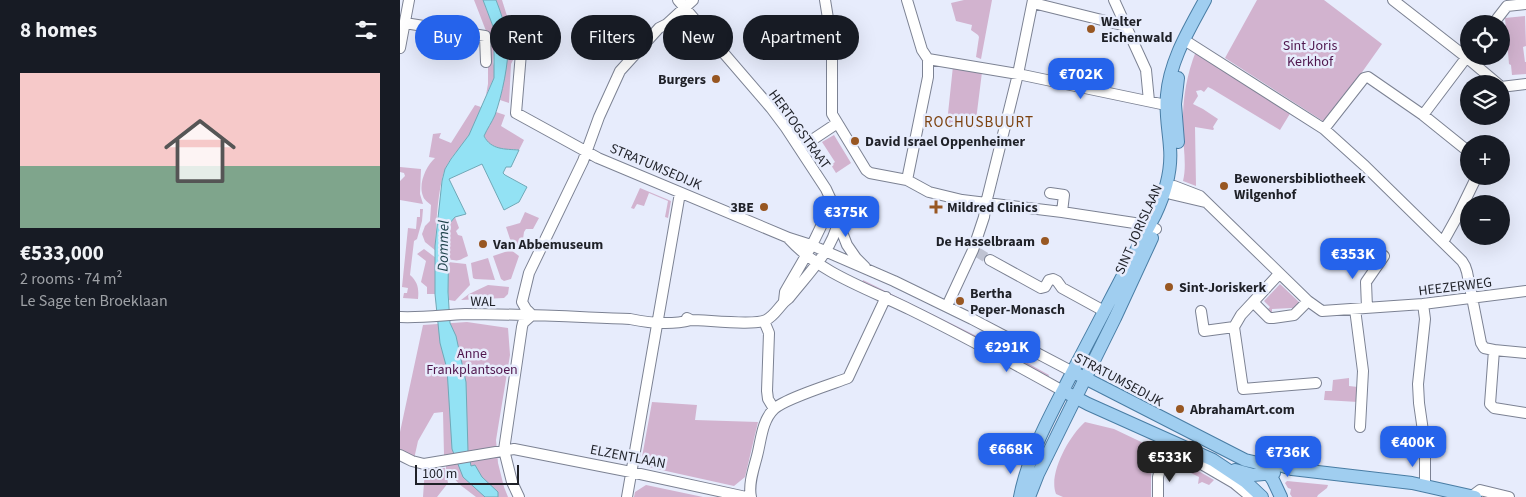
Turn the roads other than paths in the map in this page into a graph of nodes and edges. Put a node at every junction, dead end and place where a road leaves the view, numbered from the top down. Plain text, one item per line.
1 (409, 0) edge
2 (693, 0) edge
3 (702, 0) edge
4 (825, 0) edge
5 (907, 0) edge
6 (1114, 0) edge
7 (1205, 0) edge
8 (1212, 0) edge
9 (1394, 0) edge
10 (1033, 2) edge
11 (1506, 3) edge
12 (1526, 4) edge
13 (684, 6) edge
14 (1499, 15) edge
15 (405, 23) junction
16 (1126, 26) junction
17 (1189, 43) junction
18 (400, 48) edge
19 (1460, 50) edge
20 (928, 59) junction
21 (520, 60) edge
22 (486, 62) dead end
23 (1460, 65) edge
24 (1478, 65) edge
25 (1018, 74) junction
26 (1488, 75) edge
27 (1526, 84) edge
28 (1510, 86) edge
29 (1149, 101) junction
30 (1166, 105) junction
31 (1423, 115) junction
32 (836, 124) junction
33 (1324, 129) junction
34 (1460, 145) edge
35 (800, 148) junction
36 (586, 152) junction
37 (907, 180) junction
38 (1473, 185) edge
39 (1170, 189) junction
40 (680, 193) junction
41 (1050, 193) dead end
42 (831, 200) junction
43 (986, 203) junction
44 (1062, 212) junction
45 (838, 222) junction
46 (1153, 228) junction
47 (1443, 242) junction
48 (1371, 247) dead end
49 (809, 250) junction
50 (824, 252) junction
51 (990, 260) tunnel mouth
52 (817, 263) junction
53 (868, 270) junction
54 (1279, 274) junction
55 (1526, 291) edge
56 (886, 297) junction
57 (1472, 298) junction
58 (784, 301) junction
59 (1308, 301) junction
60 (1253, 302) junction
61 (1423, 304) junction
62 (947, 306) junction
63 (1368, 308) junction
64 (1355, 309) junction
65 (1104, 311) junction
66 (1201, 311) dead end
67 (532, 314) junction
68 (400, 317) edge
69 (658, 321) junction
70 (764, 321) junction
71 (1234, 326) junction
72 (1494, 350) junction
73 (1526, 353) edge
74 (1079, 375) junction
75 (1316, 383) dead end
76 (1063, 391) junction
77 (1075, 397) junction
78 (774, 409) junction
79 (1526, 413) edge
80 (1360, 427) dead end
81 (1177, 444) junction
82 (504, 450) junction
83 (400, 455) edge
84 (1228, 468) junction
85 (1265, 468) junction
86 (631, 472) junction
87 (1428, 486) junction
88 (1453, 493) edge
89 (1476, 494) edge
90 (519, 497) edge
91 (627, 497) edge
92 (746, 497) edge
93 (751, 497) edge
94 (1020, 497) edge
95 (1030, 497) edge
96 (1158, 497) edge
97 (1251, 497) edge
98 (1262, 497) edge
99 (1281, 497) edge
100 (1509, 497) edge

1 - 15 street
2 - 13 street
3 - 13 street
4 - 32 street
5 - 20 street
6 - 16 street
7 - 30 main road, SINT JORISLAAN
8 - 17 main road, SINT JORISLAAN
9 - 19 street
10 - 16 street
10 - 25 street
11 - 12 street
11 - 14 street
13 - 35 street, HERTOGSTRAAT
13 - 36 street
15 - 18 street
15 - 22 street
16 - 29 street
17 - 33 street
17 - 39 main road, SINT JORISLAAN
20 - 25 street
20 - 37 street
21 - 36 street, STRATUMSEDIJK
23 - 31 street
24 - 26 street
25 - 29 street
25 - 43 street
27 - 28 street
29 - 30 street
30 - 39 main road, SINT JORISLAAN
31 - 33 street
31 - 34 street
32 - 35 street
32 - 37 street
33 - 47 street
35 - 42 street, HERTOGSTRAAT
36 - 40 street, STRATUMSEDIJK
36 - 67 street
37 - 43 street
38 - 47 street
39 - 46 main road, SINT JORISLAAN
39 - 54 street, HEEZERWEG
40 - 49 street, STRATUMSEDIJK
40 - 69 street
41 - 44 street
42 - 45 street, HERTOGSTRAAT
42 - 49 street
43 - 44 street
43 - 62 street
44 - 46 street
45 - 50 street
45 - 53 street, HERTOGSTRAAT
46 - 65 main road, SINT JORISLAAN
46 - 74 main road, SINT JORISLAAN
47 - 57 street
48 - 63 street
49 - 50 street, STRATUMSEDIJK
49 - 52 street, STRATUMSEDIJK
49 - 58 street
50 - 52 street
50 - 53 street, STRATUMSEDIJK
51 - 65 street
52 - 56 street, STRATUMSEDIJK
52 - 58 street
53 - 62 street, STRATUMSEDIJK
54 - 59 street, HEEZERWEG
54 - 60 street
55 - 57 street, HEEZERWEG
56 - 76 street, STRATUMSEDIJK
56 - 78 street
57 - 61 street, HEEZERWEG
57 - 72 street
58 - 70 street
59 - 60 street
59 - 64 street, HEEZERWEG
60 - 71 street
61 - 63 street, HEEZERWEG
61 - 87 street
62 - 74 street, STRATUMSEDIJK
63 - 64 street, HEEZERWEG
64 - 80 street
65 - 74 main road, SINT JORISLAAN
66 - 71 street
67 - 68 street, WAL
67 - 69 street, WAL
67 - 82 street
69 - 70 street, WAL
69 - 86 street
70 - 78 street
71 - 75 street
72 - 73 street
72 - 79 street
74 - 76 main road
74 - 77 main road
74 - 85 main road, STRATUMSEDIJK
76 - 77 main road, STRATUMSEDIJK
76 - 94 main road
77 - 81 main road, STRATUMSEDIJK
77 - 95 main road
78 - 93 street
81 - 84 main road, STRATUMSEDIJK
81 - 96 street
81 - 97 street
82 - 83 street, ELZENTLAAN
82 - 86 street, ELZENTLAAN
82 - 90 street
84 - 85 main road
84 - 98 main road
85 - 87 main road
85 - 99 main road
86 - 91 street
86 - 92 street, ELZENTLAAN
87 - 88 main road
88 - 89 main road
89 - 100 street

